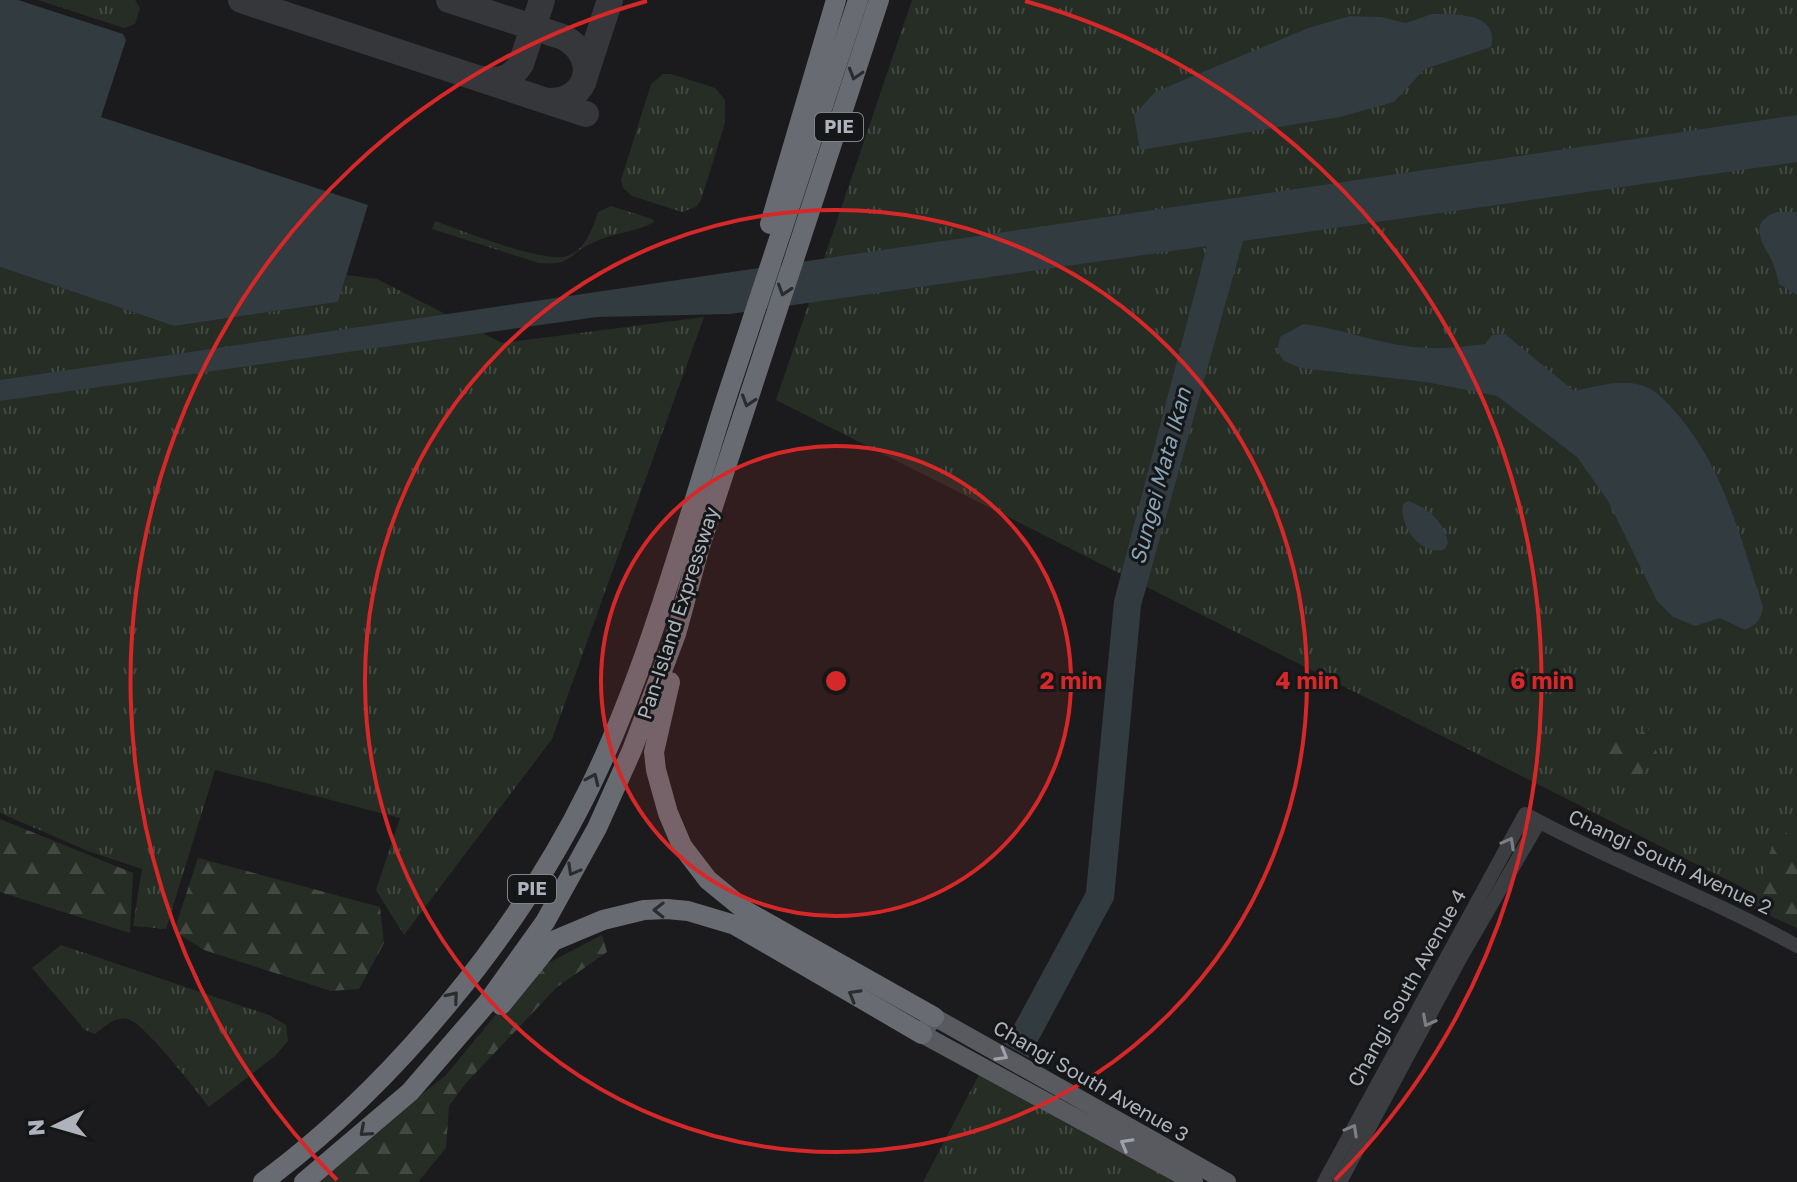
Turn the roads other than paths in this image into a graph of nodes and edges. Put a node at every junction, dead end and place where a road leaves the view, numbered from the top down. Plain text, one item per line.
1 (823, 0) edge
2 (836, 0) edge
3 (858, 0) edge
4 (879, 0) edge
5 (791, 149) junction
6 (766, 258) junction
7 (676, 634) junction
8 (1525, 814) joint
9 (1539, 822) junction
10 (1797, 946) edge
11 (934, 1017) junction
12 (922, 1034) junction
13 (410, 1092) junction
14 (263, 1182) edge
15 (304, 1182) edge
16 (1194, 1182) edge
17 (1227, 1182) edge
18 (1324, 1182) edge
19 (1340, 1182) edge

1 - 5 highway
2 - 5 highway
3 - 6 highway, PIE
4 -> 7 highway, Pan-Island Expressway / PIE
5 - 6 highway
14 -> 6 highway, Pan-Island Expressway / PIE
7 - 11 highway
7 -> 13 highway, Pan-Island Expressway / PIE
8 - 9 street, Changi South Avenue 2
18 -> 8 street, Changi South Avenue 4
9 - 10 street, Changi South Avenue 2
9 -> 19 street, Changi South Avenue 4
11 - 12 main road
11 -> 17 main road, Changi South Avenue 3
12 -> 13 highway
16 -> 12 main road, Changi South Avenue 3
13 -> 15 highway, Pan-Island Expressway / PIE

